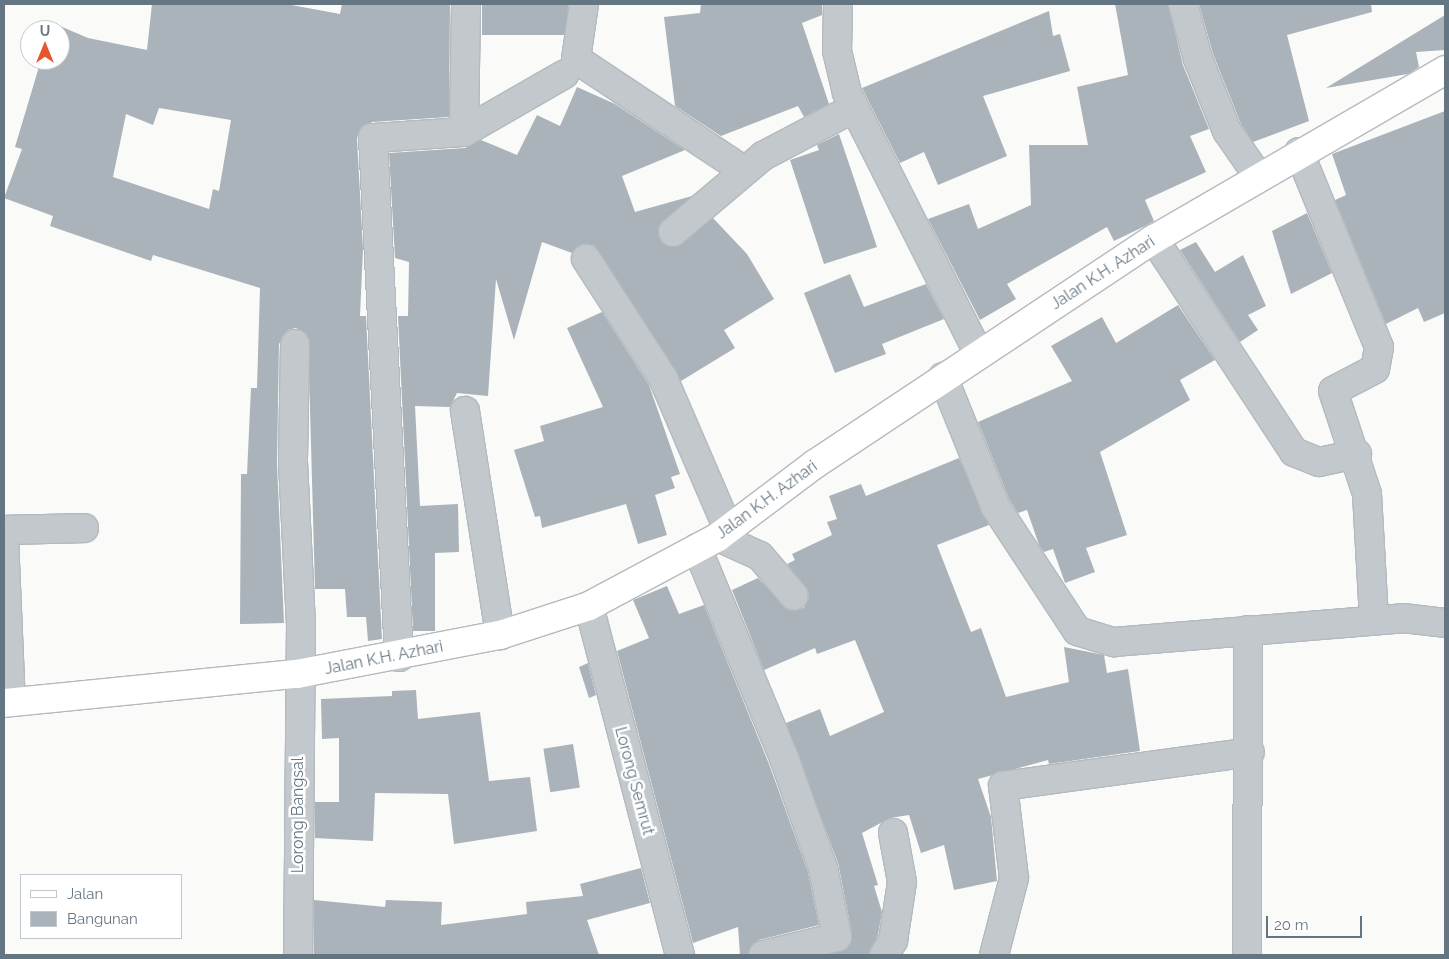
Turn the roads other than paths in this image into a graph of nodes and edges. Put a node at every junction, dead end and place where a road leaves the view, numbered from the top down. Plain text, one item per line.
1 (466, 4) edge
2 (584, 4) edge
3 (838, 4) edge
4 (1183, 4) edge
5 (1445, 70) edge
6 (565, 74) dead end
7 (854, 108) junction
8 (464, 132) junction
9 (1299, 152) junction
10 (753, 163) junction
11 (1258, 176) junction
12 (674, 232) dead end
13 (1154, 239) junction
14 (586, 259) dead end
15 (295, 344) dead end
16 (979, 354) junction
17 (942, 377) junction
18 (465, 410) dead end
19 (1357, 454) junction
20 (84, 528) dead end
21 (4, 530) edge
22 (4, 538) edge
23 (714, 538) junction
24 (794, 596) dead end
25 (589, 606) junction
26 (1374, 620) junction
27 (1445, 623) edge
28 (1248, 630) junction
29 (500, 635) junction
30 (398, 657) junction
31 (297, 674) junction
32 (7, 703) edge
33 (1250, 752) junction
34 (893, 833) dead end
35 (298, 955) edge
36 (680, 955) edge
37 (762, 955) edge
38 (884, 955) edge
39 (994, 955) edge
40 (1247, 955) edge

1 - 8 street
2 - 10 street
3 - 7 street
4 - 11 street
5 - 9 street, Jalan K.H. Azhari
6 - 8 street
7 - 10 street
7 - 16 street
8 - 30 street
9 - 11 street, Jalan K.H. Azhari
9 - 19 street
10 - 12 street
11 - 13 street, Jalan K.H. Azhari
13 - 16 street, Jalan K.H. Azhari
13 - 19 street
14 - 23 street
15 - 31 street, Lorong Bangsal
16 - 17 street, Jalan K.H. Azhari
17 - 23 street, Jalan K.H. Azhari
17 - 28 street
18 - 29 street
19 - 26 street
20 - 21 street
22 - 32 street
23 - 24 street
23 - 25 street, Jalan K.H. Azhari
23 - 37 street
25 - 29 street, Jalan K.H. Azhari
25 - 36 street, Lorong Semrut
26 - 27 street
26 - 28 street
28 - 33 street
29 - 30 street, Jalan K.H. Azhari
30 - 31 street, Jalan K.H. Azhari
31 - 32 street, Jalan K.H. Azhari
31 - 35 street, Lorong Bangsal
33 - 39 street
33 - 40 street
34 - 38 street

